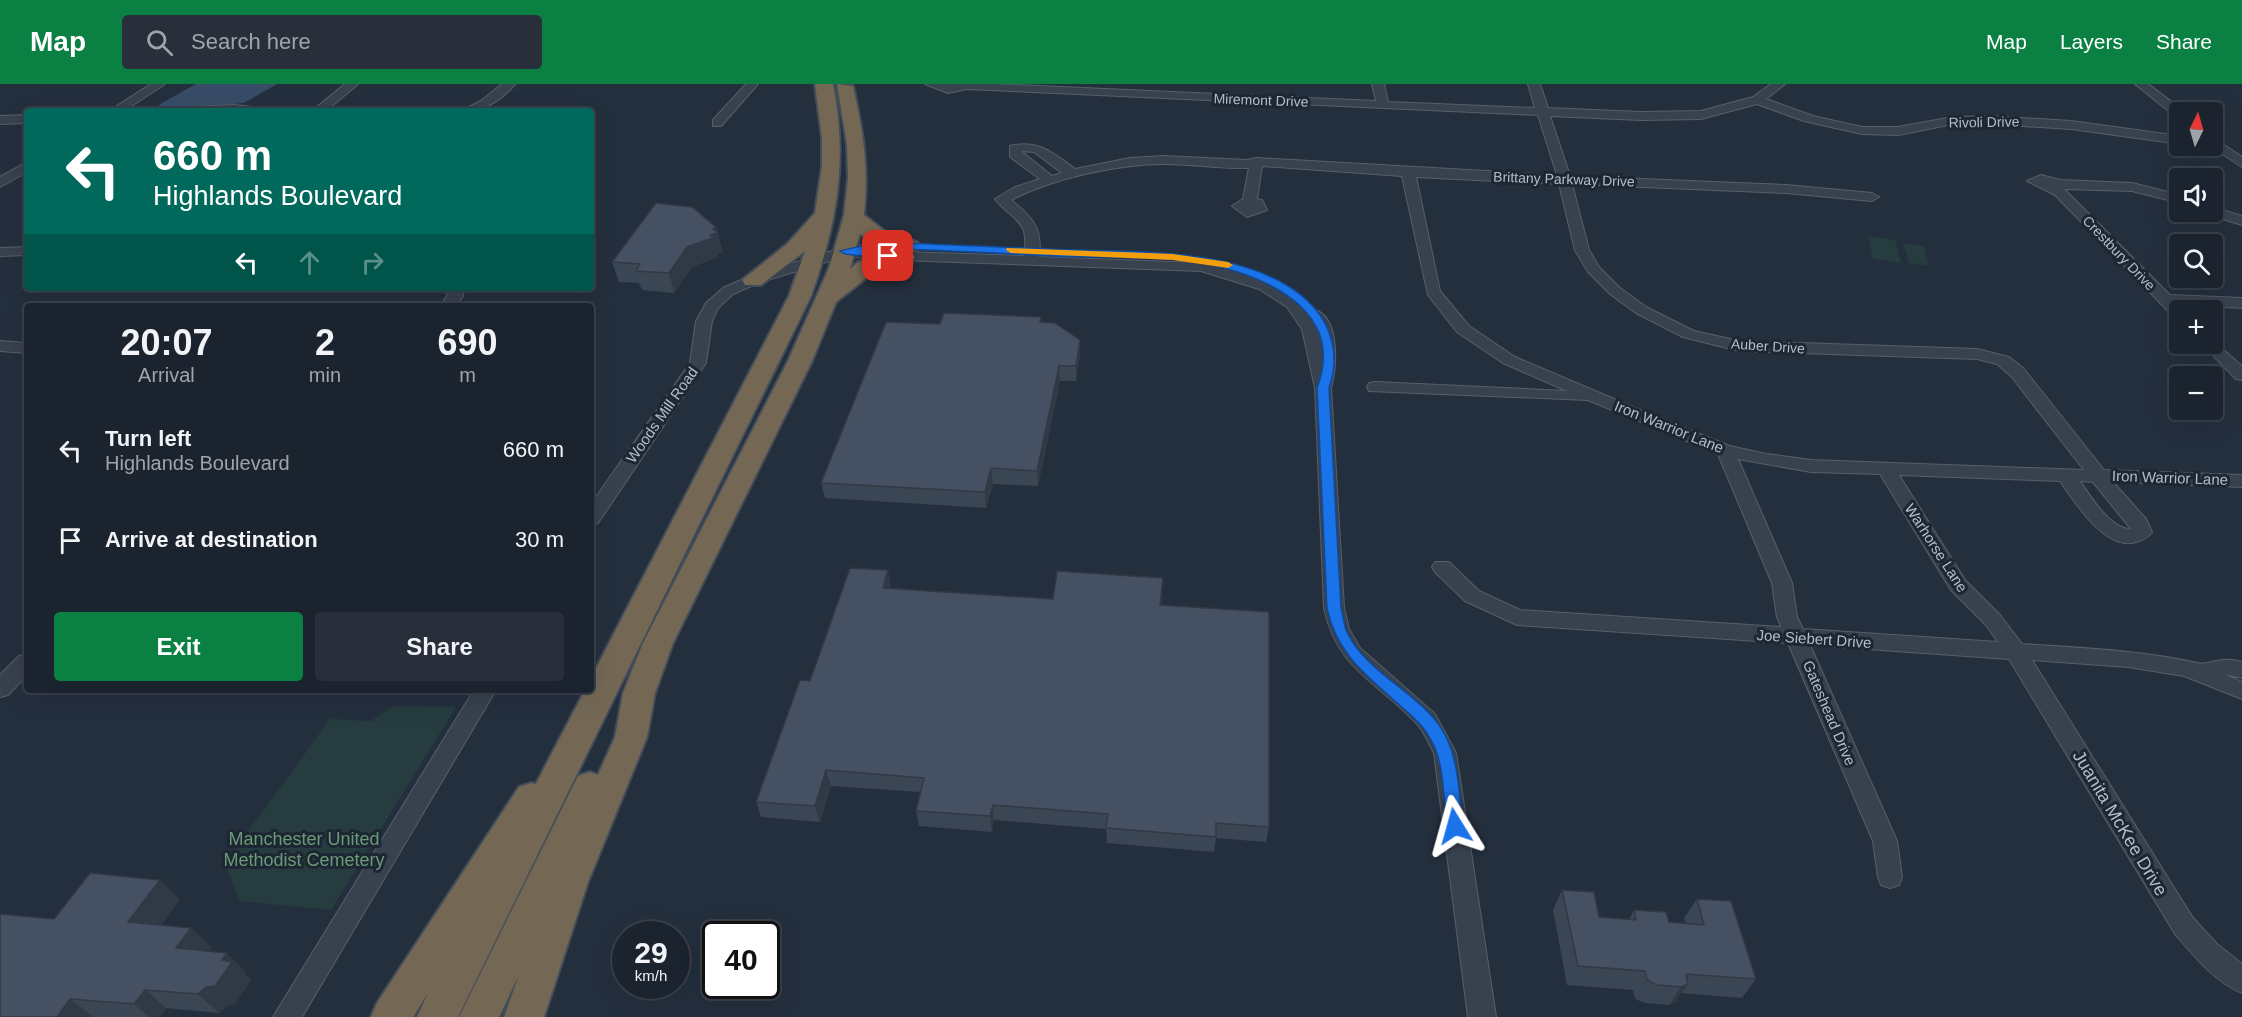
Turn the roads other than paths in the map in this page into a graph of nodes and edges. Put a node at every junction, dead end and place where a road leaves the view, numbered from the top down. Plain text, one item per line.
1 (159, 84) edge
2 (352, 84) edge
3 (509, 84) edge
4 (752, 84) edge
5 (824, 84) edge
6 (843, 84) edge
7 (931, 84) edge
8 (1378, 84) edge
9 (1534, 84) edge
10 (1779, 84) edge
11 (2141, 84) edge
12 (960, 85) edge
13 (1757, 100) junction
14 (1383, 105) junction
15 (2169, 106) edge
16 (121, 108) edge
17 (322, 108) edge
18 (475, 108) edge
19 (1543, 112) junction
20 (24, 119) edge
21 (0, 120) edge
22 (717, 123) dead end
23 (2169, 138) edge
24 (2223, 150) edge
25 (1257, 162) junction
26 (2242, 163) edge
27 (24, 170) edge
28 (1408, 171) junction
29 (1072, 174) junction
30 (1564, 178) junction
31 (1051, 181) junction
32 (0, 183) edge
33 (2169, 196) edge
34 (1872, 197) dead end
35 (1250, 201) dead end
36 (827, 211) junction
37 (854, 215) junction
38 (2223, 215) edge
39 (2242, 221) edge
40 (817, 250) junction
41 (24, 251) edge
42 (845, 251) junction
43 (907, 251) junction
44 (0, 252) edge
45 (1032, 255) junction
46 (746, 283) junction
47 (2164, 299) junction
48 (827, 301) junction
49 (2242, 303) edge
50 (2169, 304) edge
51 (789, 320) junction
52 (0, 346) edge
53 (24, 348) edge
54 (2220, 354) edge
55 (1509, 360) junction
56 (2242, 375) edge
57 (1375, 387) dead end
58 (1501, 393) junction
59 (1597, 397) junction
60 (1725, 450) junction
61 (1885, 467) junction
62 (2064, 473) junction
63 (2099, 475) junction
64 (2242, 481) edge
65 (594, 514) edge
66 (1442, 567) dead end
67 (1797, 638) junction
68 (2016, 652) junction
69 (24, 665) edge
70 (609, 677) junction
71 (2240, 682) edge
72 (0, 689) edge
73 (484, 693) edge
74 (639, 693) junction
75 (1890, 877) dead end
76 (2242, 980) edge
77 (287, 1017) edge
78 (391, 1017) edge
79 (437, 1017) edge
80 (479, 1017) edge
81 (524, 1017) edge
82 (1482, 1017) edge

1 - 16 street
2 - 17 street
3 - 18 street
4 - 22 street
5 - 36 highway
6 - 37 highway
7 - 12 street, Miremont Drive
8 - 14 street
9 - 19 street, Auber Drive
10 - 13 street, Miremont Drive
11 - 15 street
12 - 14 street, Miremont Drive
13 - 19 street, Miremont Drive
13 - 23 street, Rivoli Drive
14 - 19 street, Miremont Drive
19 - 30 street, Auber Drive
20 - 21 street
24 - 26 street
25 - 28 street, Brittany Parkway Drive
25 - 29 street, Brittany Parkway Drive
25 - 35 street
27 - 32 street
28 - 30 street, Brittany Parkway Drive
28 - 55 street, Iron Warrior Lane
29 - 31 street, Brittany Parkway Drive
29 - 31 street
30 - 34 street, Brittany Parkway Drive
30 - 63 street, Auber Drive
31 - 45 street, Brittany Parkway Drive
33 - 47 street, Crestbury Drive
36 - 40 highway
36 - 46 highway
37 - 42 highway
37 - 43 highway
38 - 39 street
40 - 42 highway
40 - 46 street, Woods Mill Road
40 - 51 highway
41 - 44 street
42 - 43 street
42 - 48 highway
43 - 45 street
43 - 48 highway
45 - 82 street
46 - 51 highway
46 - 65 street, Woods Mill Road
47 - 49 street
47 - 50 street, Crestbury Drive
48 - 74 highway
51 - 70 highway
52 - 53 street
54 - 56 street
55 - 58 street
55 - 59 street, Iron Warrior Lane
57 - 58 street
58 - 59 street
59 - 60 street, Iron Warrior Lane
60 - 61 street, Iron Warrior Lane
60 - 67 street, Gateshead Drive
61 - 62 street, Iron Warrior Lane
61 - 68 street, Warhorse Lane
62 - 63 street, Iron Warrior Lane
62 - 63 street, Iron Warrior Lane
63 - 64 street, Iron Warrior Lane
66 - 67 street, Joe Siebert Drive
67 - 68 street, Joe Siebert Drive
67 - 75 street, Gateshead Drive
68 - 71 street, Joe Siebert Drive
68 - 76 street, Juanita McKee Drive
69 - 72 street
70 - 78 highway
70 - 79 highway
73 - 77 street
74 - 80 highway
74 - 81 highway

